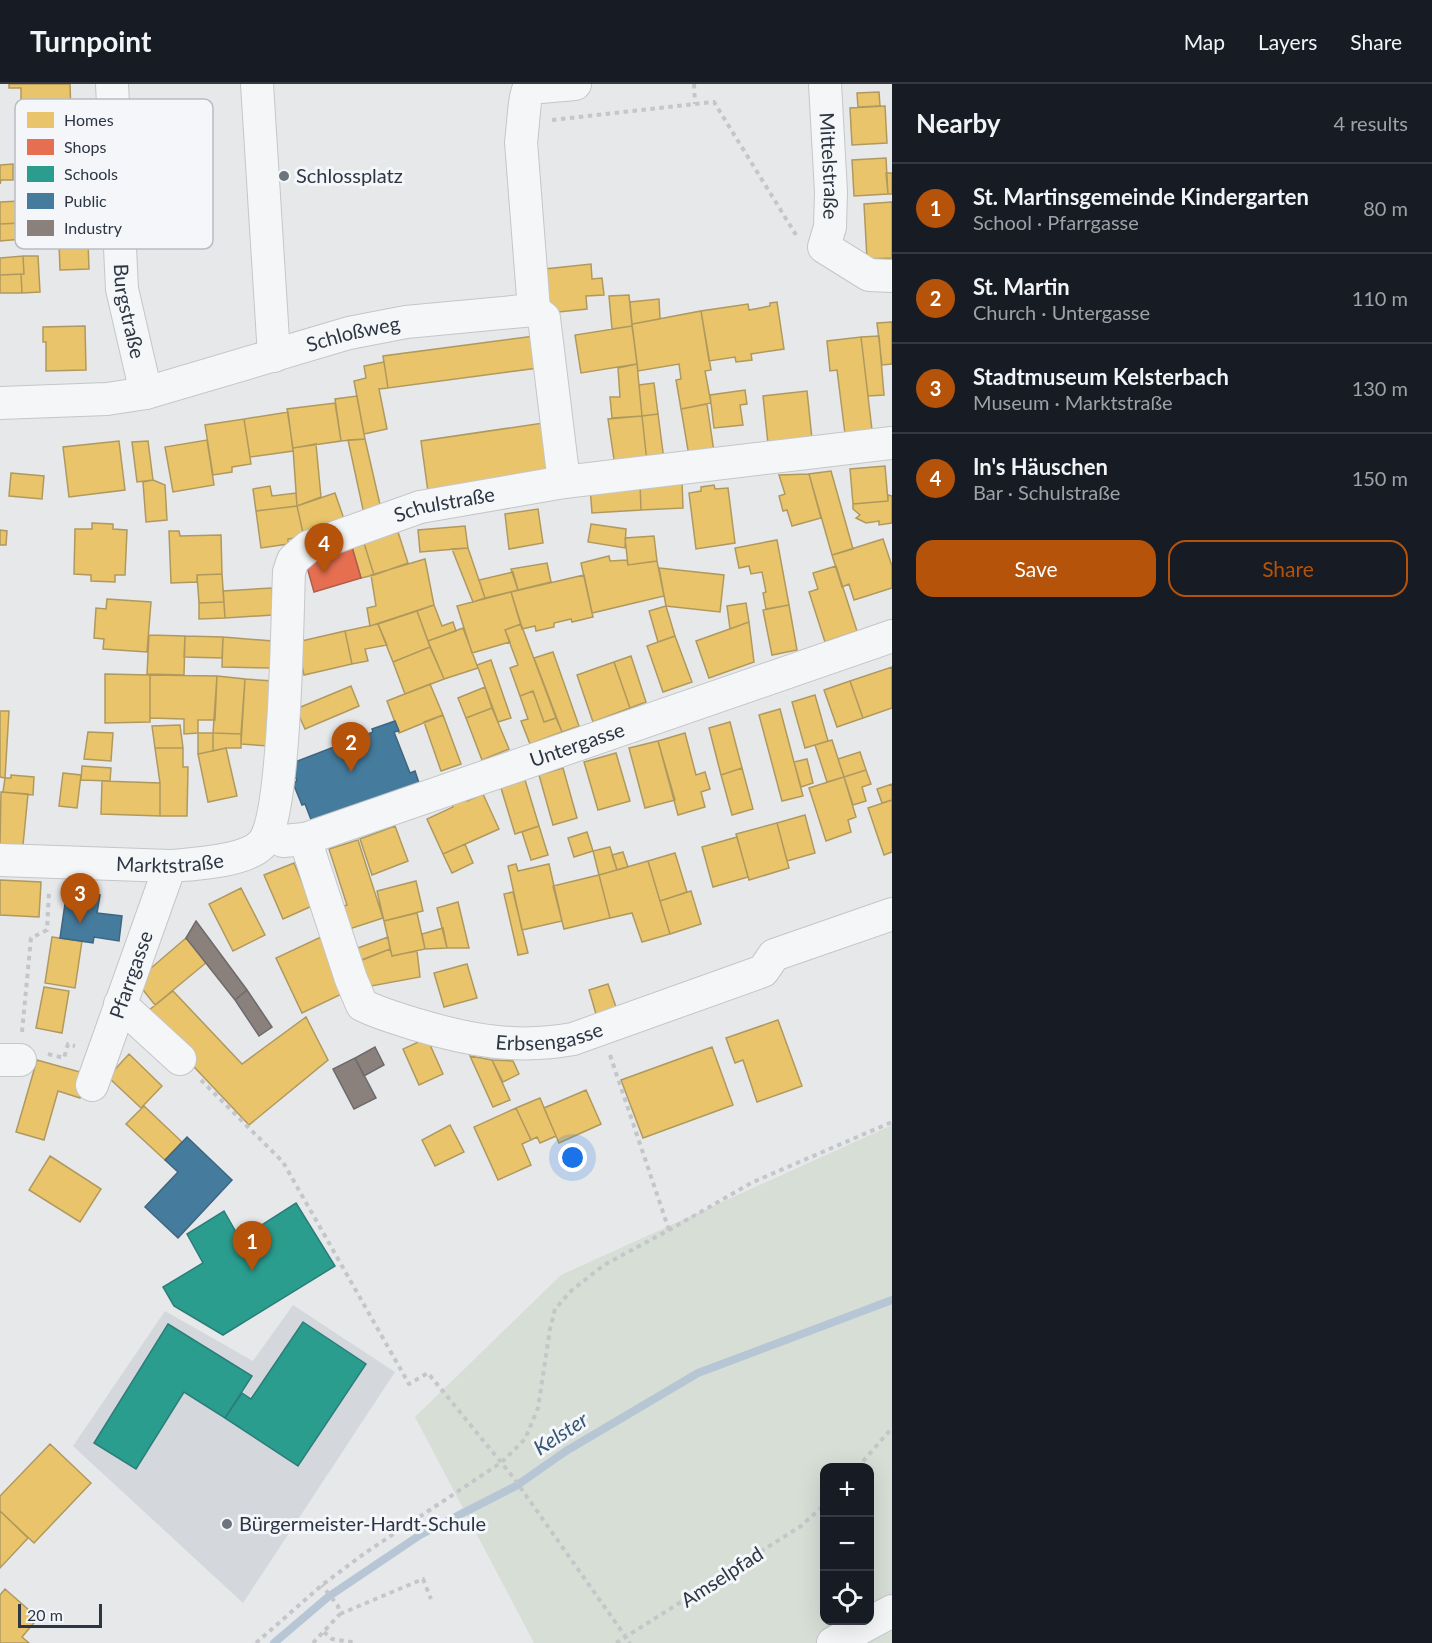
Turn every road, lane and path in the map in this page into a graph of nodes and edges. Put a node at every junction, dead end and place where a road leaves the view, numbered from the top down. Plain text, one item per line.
1 (112, 84) edge
2 (257, 84) edge
3 (575, 84) edge
4 (694, 84) edge
5 (825, 84) edge
6 (113, 99) edge
7 (695, 104) junction
8 (524, 123) junction
9 (824, 247) junction
10 (120, 249) edge
11 (892, 276) edge
12 (534, 310) junction
13 (274, 356) junction
14 (146, 393) junction
15 (0, 403) edge
16 (892, 443) edge
17 (564, 482) junction
18 (892, 636) edge
19 (305, 839) junction
20 (261, 844) junction
21 (0, 860) edge
22 (50, 861) junction
23 (170, 866) junction
24 (892, 914) edge
25 (120, 1004) junction
26 (601, 1029) junction
27 (180, 1059) joint
28 (10, 1060) edge
29 (96, 1070) joint
30 (892, 1122) edge
31 (669, 1230) junction
32 (892, 1428) edge
33 (502, 1462) junction
34 (861, 1463) edge
35 (820, 1509) edge
36 (324, 1587) junction
37 (431, 1599) dead end
38 (892, 1611) edge
39 (340, 1614) junction
40 (324, 1632) junction
41 (626, 1638) junction
42 (256, 1643) edge
43 (313, 1643) edge
44 (357, 1643) edge
45 (616, 1643) edge
46 (630, 1643) edge
47 (833, 1643) edge

1 - 6 street, Burgstraße
2 - 13 street
3 - 8 street
4 - 7 path
5 - 9 street, Mittelstraße
7 - 8 path
7 - 9 path
8 - 12 street
9 - 11 street
10 - 14 street, Burgstraße
12 - 13 street, Schloßweg
12 - 17 street
13 - 14 street, Schloßweg
14 - 15 street, Schloßweg
16 - 17 street, Schulstraße
17 - 20 street, Schulstraße
18 - 19 street, Untergasse
19 - 20 street, Untergasse
19 - 26 street, Erbsengasse
20 - 23 street, Marktstraße
21 - 22 street, Marktstraße
22 - 23 street, Marktstraße
22 - 28 path
23 - 25 street, Pfarrgasse
24 - 26 street, Erbsengasse
25 - 27 street
25 - 29 street, Pfarrgasse
26 - 31 path
27 - 33 path
28 - 29 path
30 - 31 path
31 - 33 path
32 - 34 path
33 - 36 path
33 - 41 path
35 - 41 path, Amselpfad
36 - 39 path
36 - 42 path
37 - 39 path
38 - 47 street
39 - 40 path
40 - 43 path
40 - 44 path
41 - 45 path, Amselpfad
41 - 46 path

